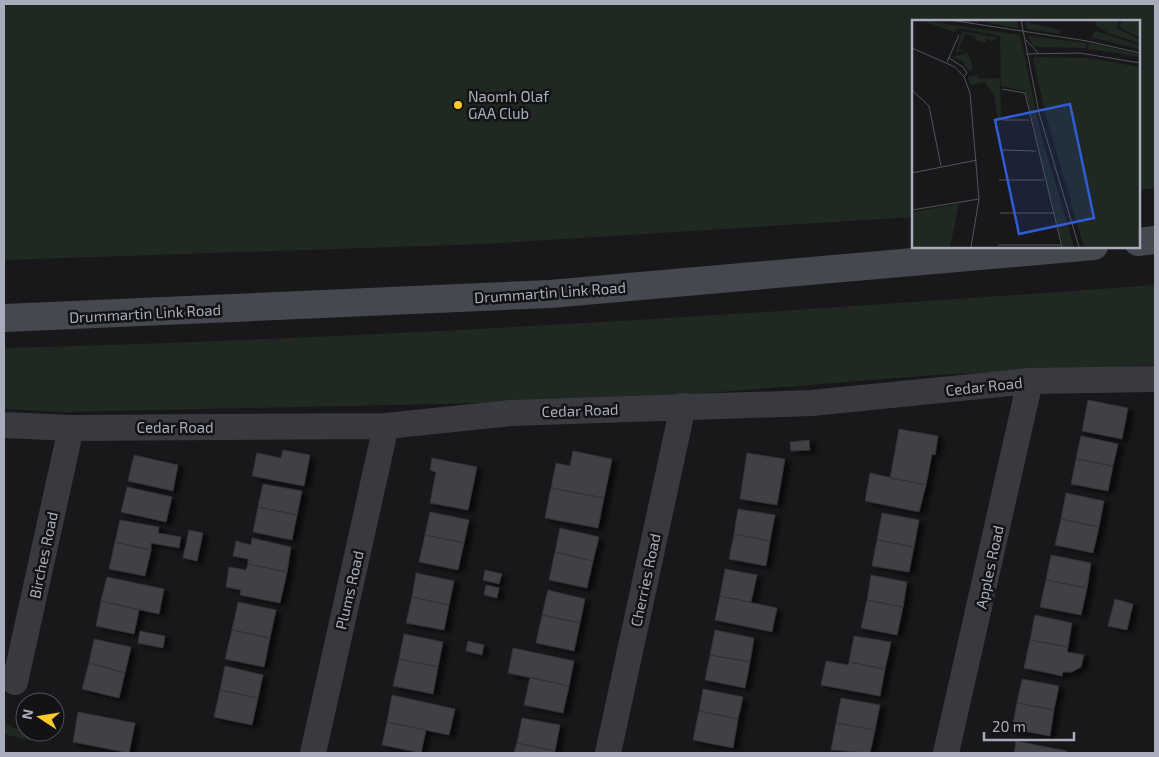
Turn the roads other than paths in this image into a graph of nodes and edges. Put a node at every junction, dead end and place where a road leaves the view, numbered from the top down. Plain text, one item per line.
1 (1155, 240) edge
2 (1139, 242) edge
3 (1071, 248) edge
4 (4, 318) edge
5 (1155, 379) edge
6 (1030, 381) junction
7 (684, 406) junction
8 (4, 425) edge
9 (386, 426) junction
10 (71, 428) junction
11 (15, 682) dead end
12 (313, 753) edge
13 (608, 753) edge
14 (946, 753) edge

1 - 2 main road
3 - 4 main road, Drummartin Link Road
5 - 6 street, Cedar Road
6 - 7 street, Cedar Road
6 - 14 street, Apples Road
7 - 9 street, Cedar Road
7 - 13 street, Cherries Road
8 - 10 street, Cedar Road
9 - 10 street, Cedar Road
9 - 12 street, Plums Road
10 - 11 street, Birches Road

